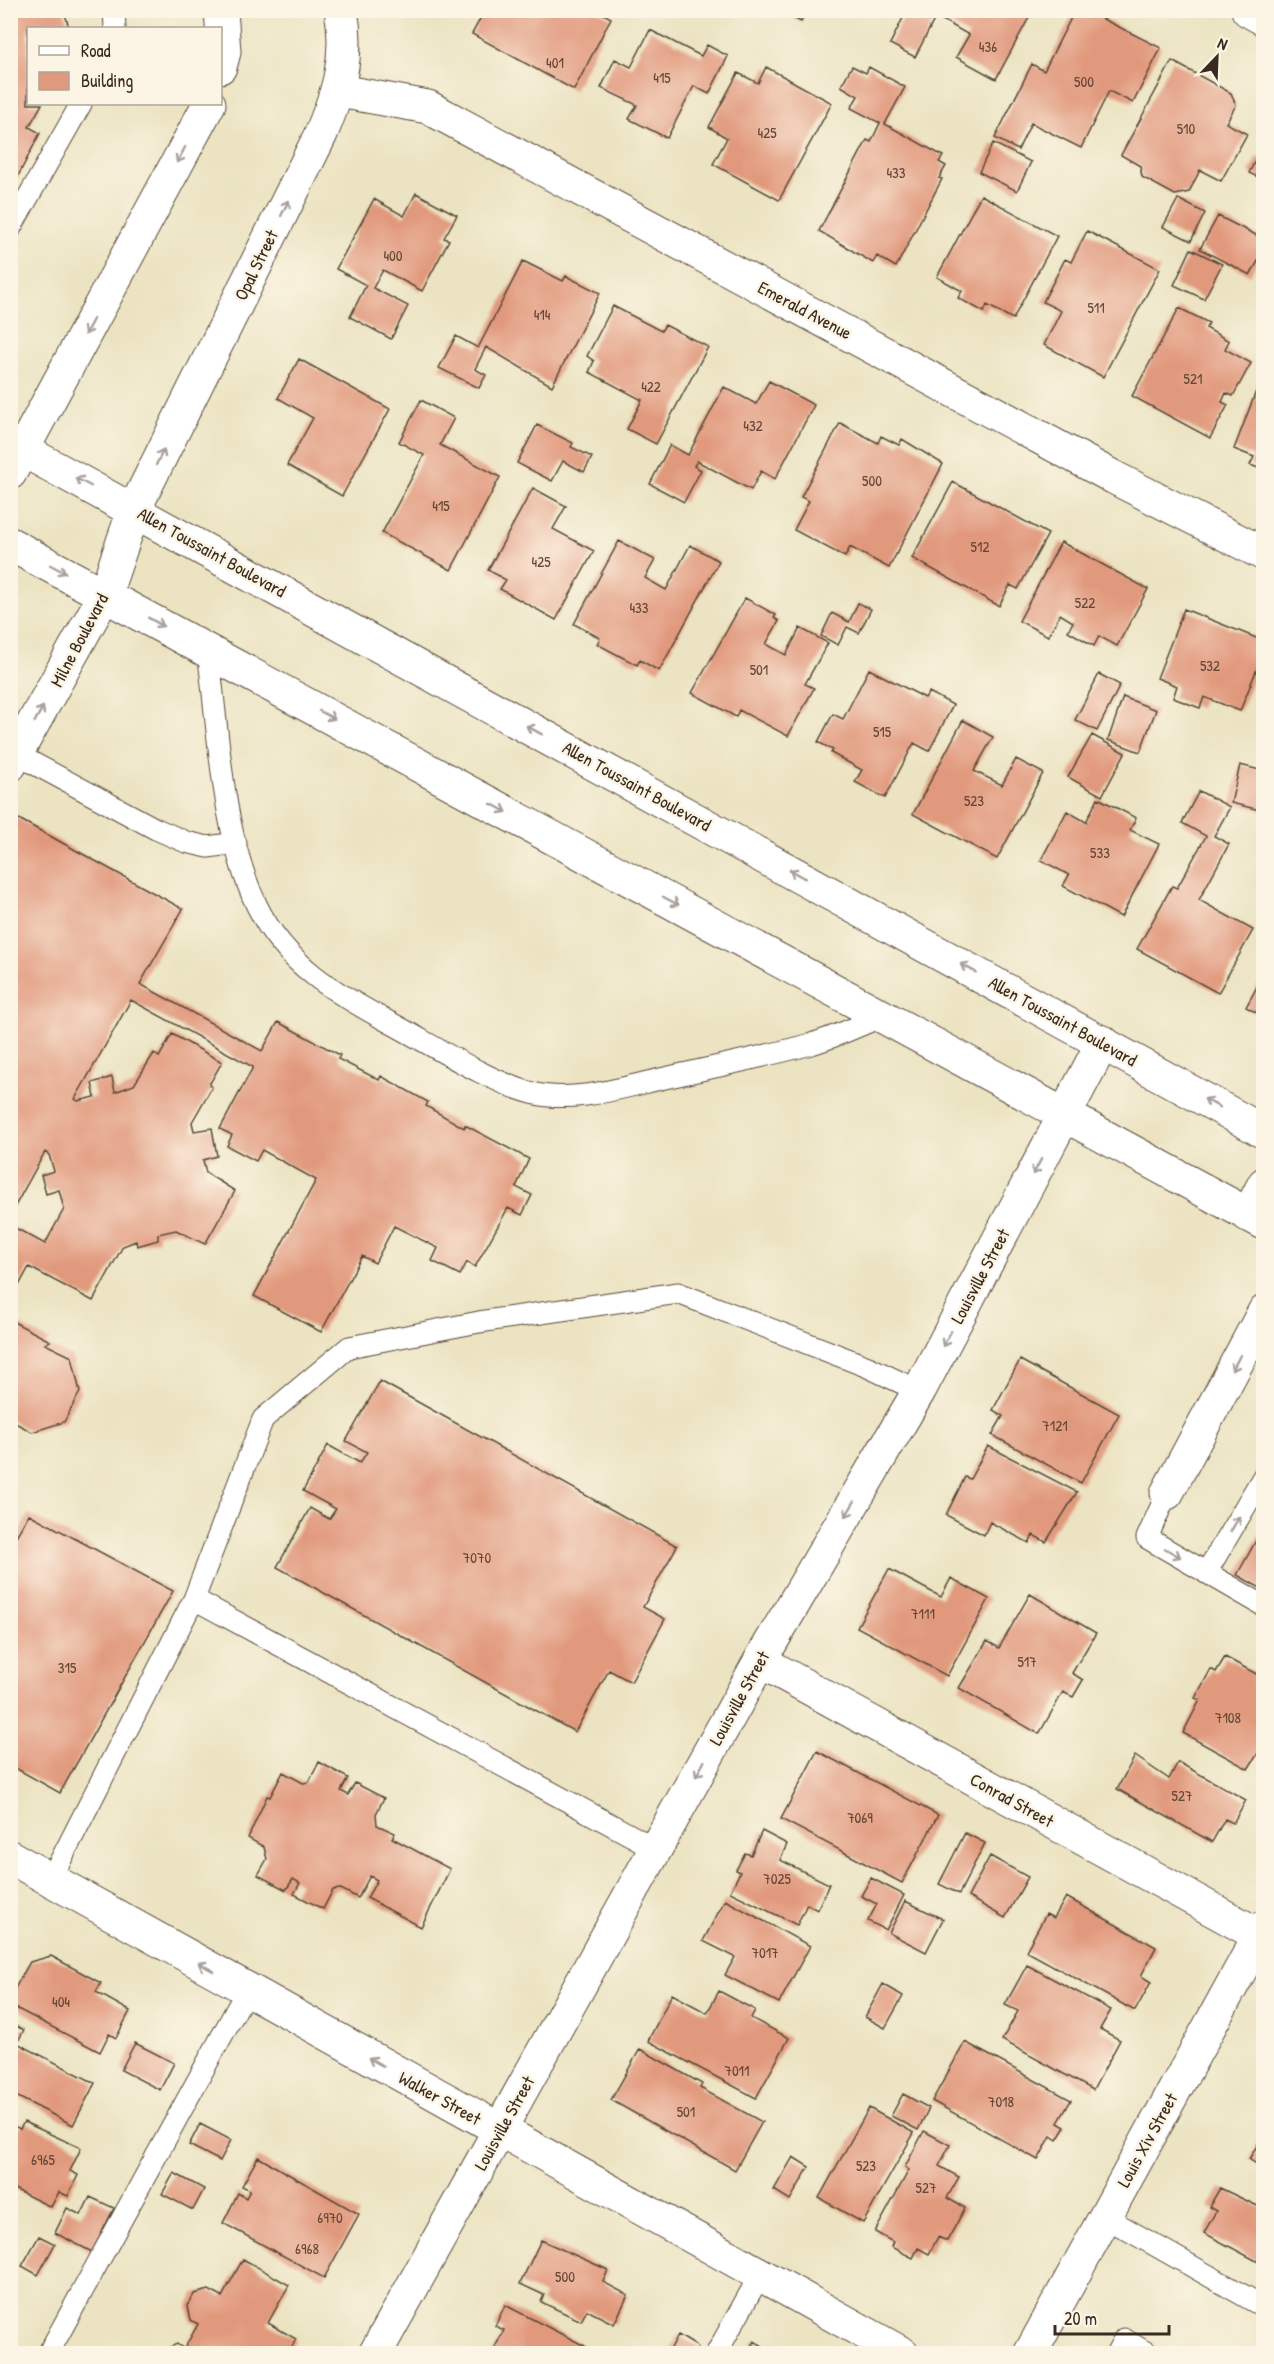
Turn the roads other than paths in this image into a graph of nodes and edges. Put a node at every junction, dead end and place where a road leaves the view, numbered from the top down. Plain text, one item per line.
1 (114, 10) edge
2 (221, 10) edge
3 (341, 10) edge
4 (1248, 10) edge
5 (1263, 19) edge
6 (115, 27) edge
7 (222, 60) edge
8 (339, 91) junction
9 (80, 105) edge
10 (208, 105) edge
11 (10, 229) edge
12 (15, 456) edge
13 (135, 510) junction
14 (10, 544) edge
15 (1263, 554) edge
16 (105, 594) junction
17 (208, 651) junction
18 (13, 760) edge
19 (236, 843) junction
20 (884, 1016) junction
21 (1103, 1042) junction
22 (1065, 1115) junction
23 (1263, 1131) edge
24 (1263, 1184) edge
25 (1256, 1219) edge
26 (1263, 1312) edge
27 (919, 1391) junction
28 (1263, 1475) edge
29 (1167, 1493) joint
30 (1206, 1573) junction
31 (194, 1599) junction
32 (1263, 1606) edge
33 (760, 1661) junction
34 (656, 1849) junction
35 (10, 1857) edge
36 (51, 1879) junction
37 (1262, 1934) edge
38 (248, 1990) junction
39 (500, 2132) junction
40 (1105, 2217) junction
41 (760, 2275) junction
42 (1263, 2307) edge
43 (48, 2354) edge
44 (375, 2354) edge
45 (716, 2354) edge
46 (903, 2354) edge
47 (1030, 2354) edge
48 (1116, 2354) edge
49 (1149, 2354) edge

1 - 6 lane
2 - 7 street
3 - 8 street, Opal Street
4 - 5 street
13 -> 8 street, Opal Street
8 - 15 street, Emerald Avenue
9 - 11 lane
10 -> 12 street
13 -> 12 street, Allen Toussaint Boulevard
13 - 16 street, Milne Boulevard
21 -> 13 street, Allen Toussaint Boulevard
14 -> 16 street
16 -> 17 street
18 -> 16 street, Milne Boulevard
17 - 19 lane
17 -> 20 street
18 - 19 lane
19 - 20 lane
20 - 22 street
21 - 22 street, Louisville Street
23 -> 21 street, Allen Toussaint Boulevard
22 - 25 street
22 -> 27 street, Louisville Street
24 - 25 street
26 -> 29 street
27 - 31 lane
27 -> 33 street, Louisville Street
30 -> 28 lane
29 -> 30 lane
30 - 32 lane
31 - 34 lane
31 - 36 lane
33 -> 34 street, Louisville Street
33 - 37 street, Conrad Street
34 - 39 street, Louisville Street
35 - 36 street, Walker Street
38 -> 36 street, Walker Street
37 - 40 street, Louis Xiv Street
39 -> 38 street, Walker Street
38 - 43 lane
39 - 41 street, Walker Street
39 - 44 street, Louisville Street
40 - 42 lane
40 - 47 street, Louis Xiv Street
41 - 45 lane
41 - 46 street, Walker Street
48 - 49 lane

